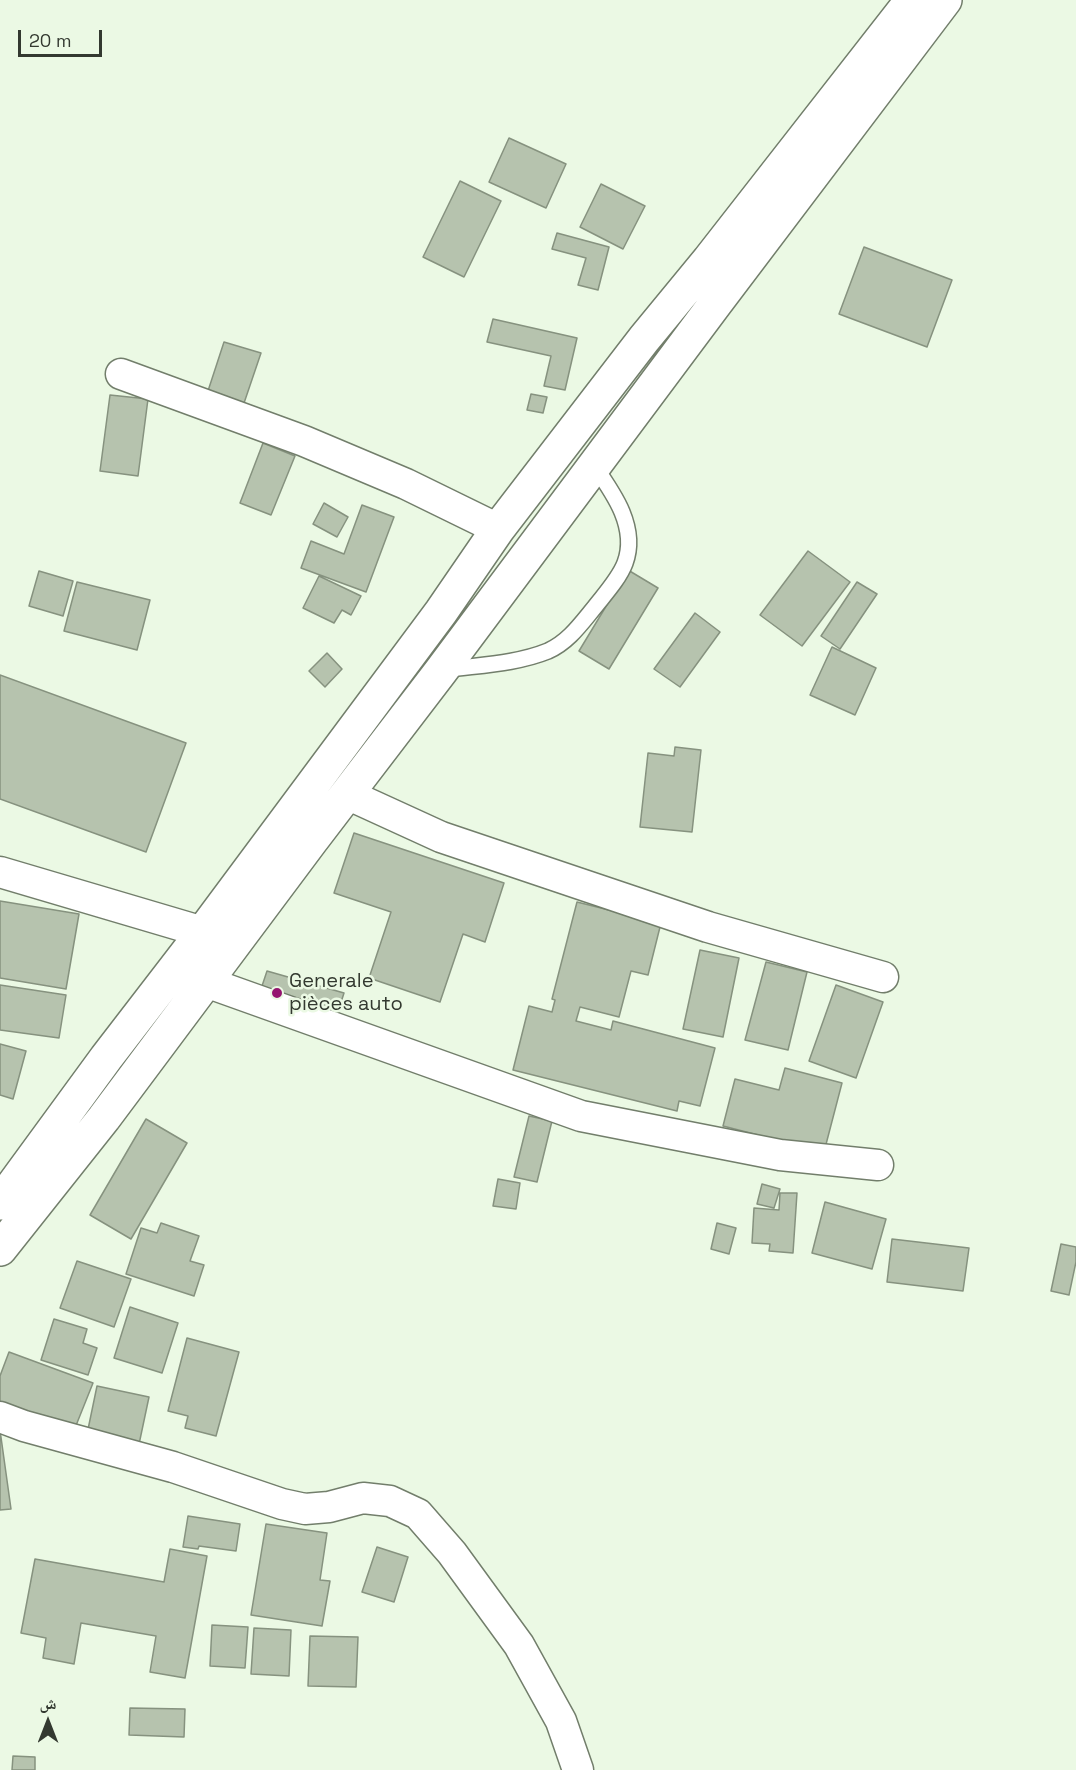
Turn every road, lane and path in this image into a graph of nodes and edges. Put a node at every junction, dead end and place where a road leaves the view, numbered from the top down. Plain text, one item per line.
1 (912, 0) edge
2 (945, 0) edge
3 (122, 374) dead end
4 (595, 467) junction
5 (498, 529) junction
6 (441, 671) junction
7 (347, 794) junction
8 (0, 872) edge
9 (203, 932) junction
10 (883, 977) dead end
11 (206, 982) junction
12 (878, 1165) dead end
13 (0, 1203) edge
14 (0, 1249) edge
15 (0, 1417) edge
16 (578, 1770) edge

1 - 5 highway
2 - 4 highway
3 - 5 street
4 - 6 highway
4 - 6 lane
5 - 9 highway
6 - 7 highway
7 - 10 street
7 - 11 highway
8 - 9 street
9 - 13 highway
11 - 12 street
11 - 14 highway
15 - 16 street

